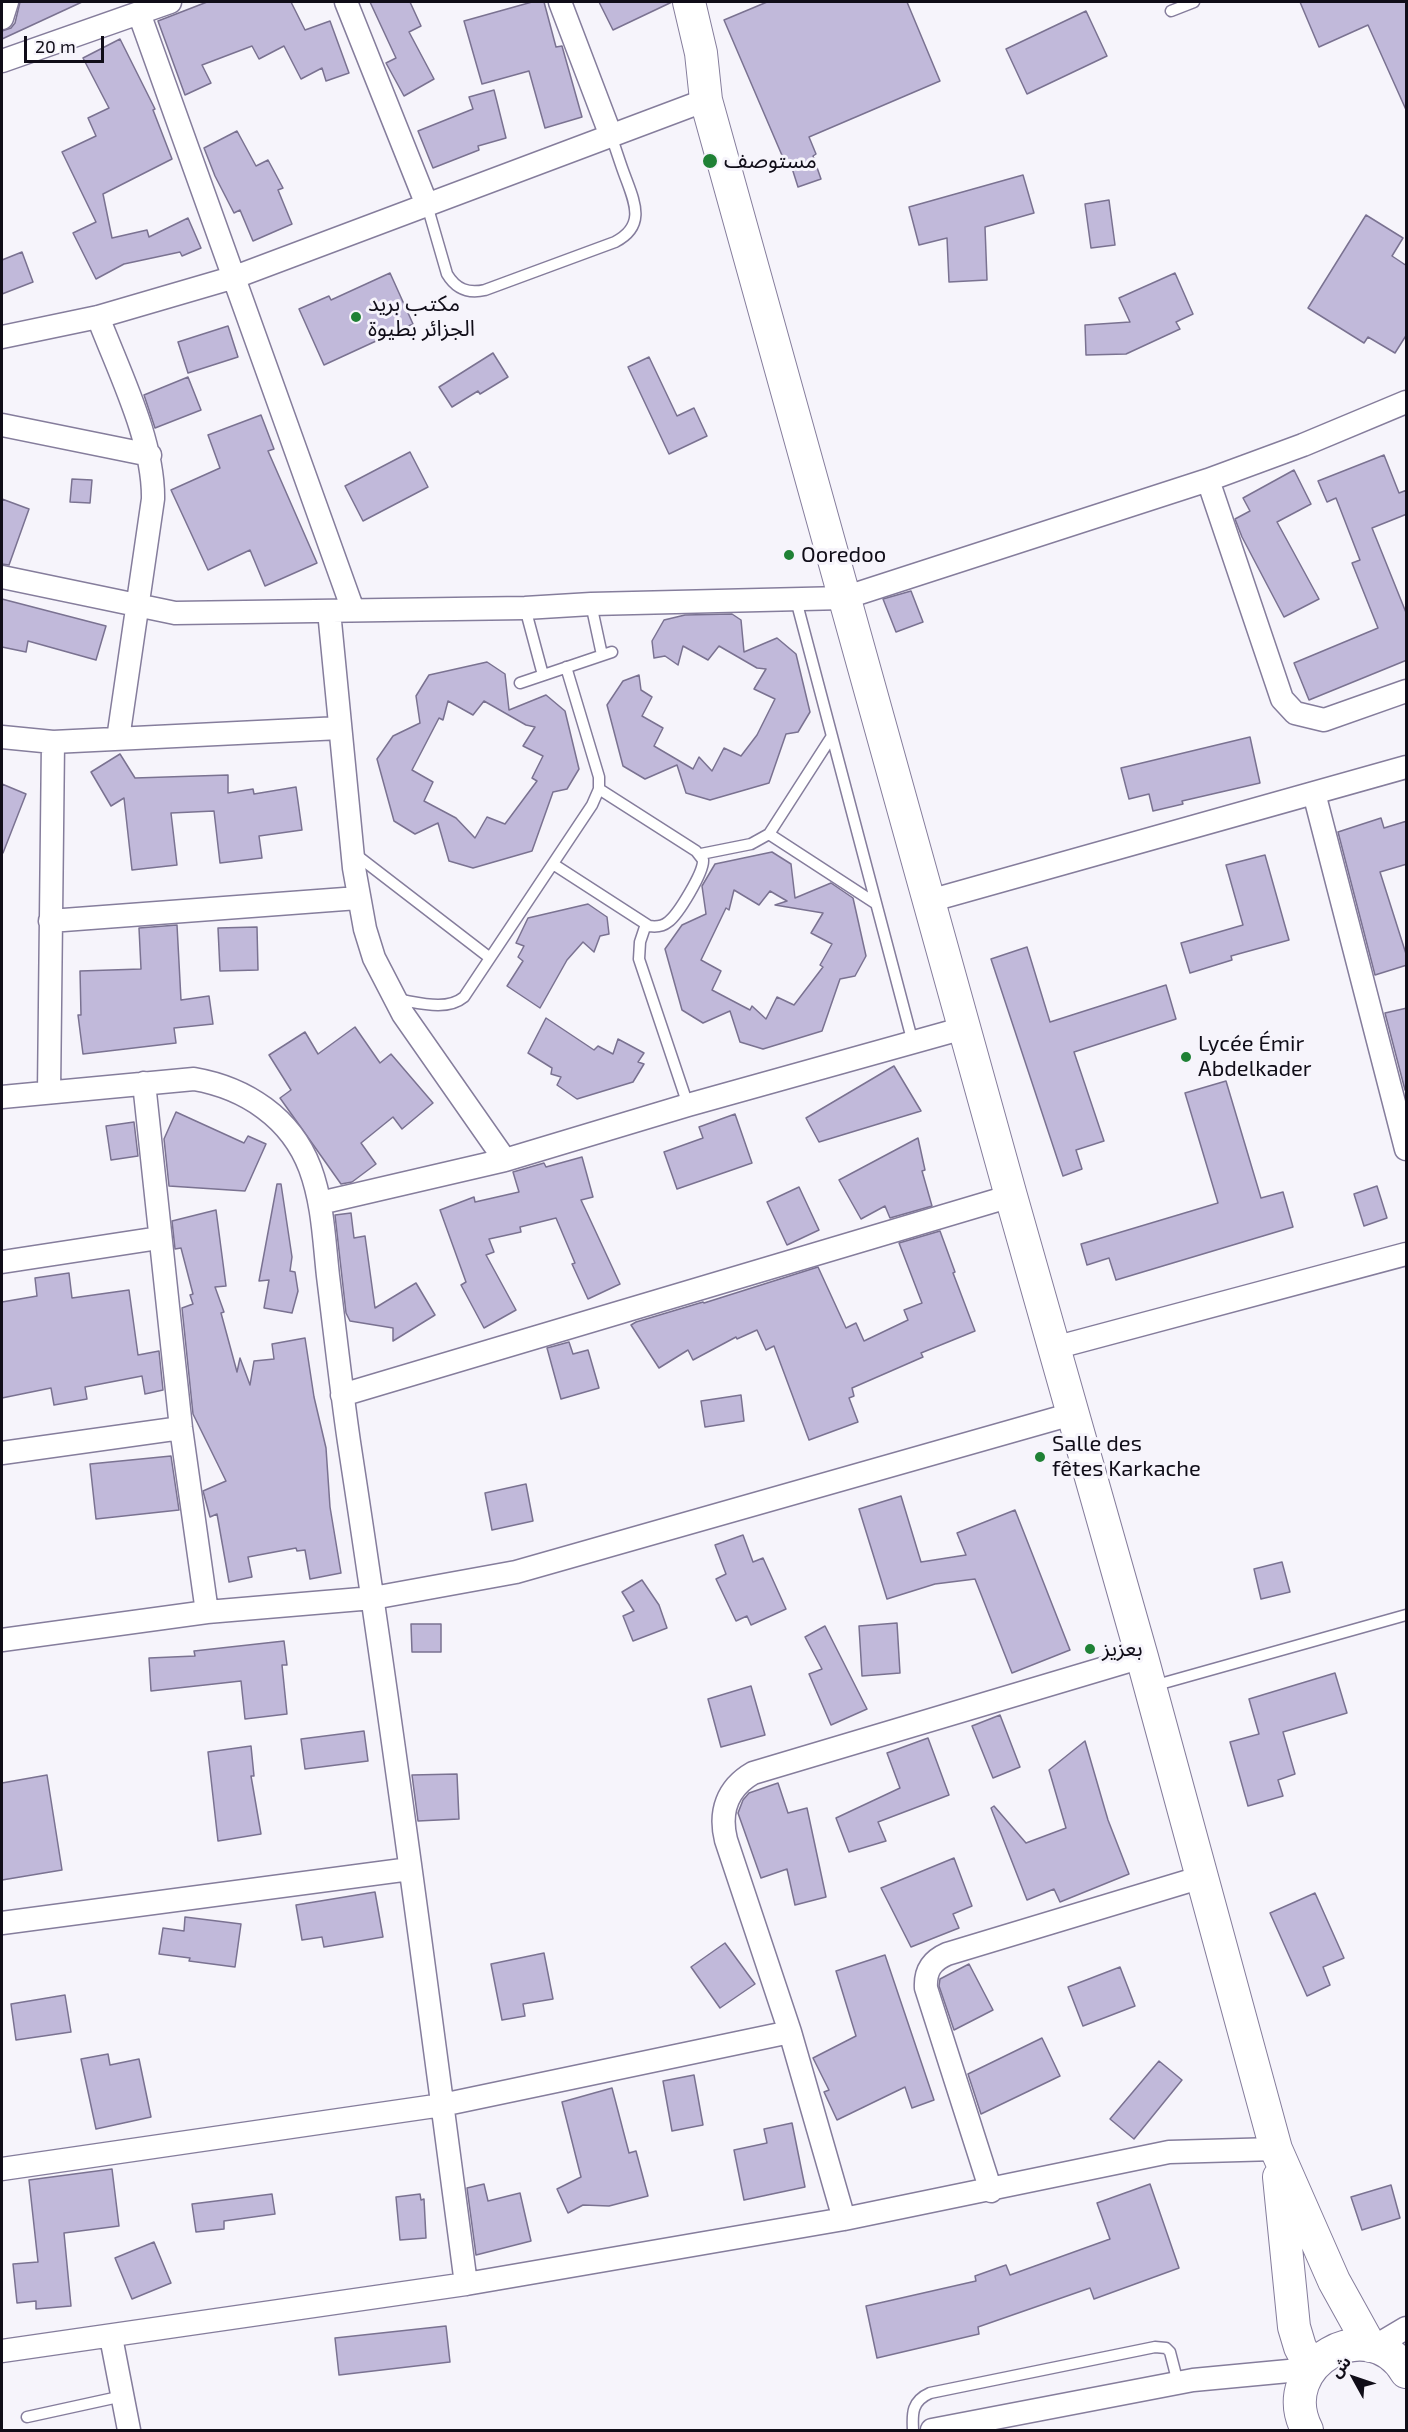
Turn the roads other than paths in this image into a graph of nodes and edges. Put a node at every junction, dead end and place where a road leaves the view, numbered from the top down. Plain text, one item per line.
1 (7, 2) edge
2 (170, 2) edge
3 (346, 2) edge
4 (560, 2) edge
5 (671, 2) edge
6 (689, 2) edge
7 (1194, 2) edge
8 (1171, 11) dead end
9 (139, 13) junction
10 (2, 18) edge
11 (2, 61) edge
12 (705, 94) junction
13 (611, 136) junction
14 (426, 205) junction
15 (235, 277) junction
16 (98, 317) junction
17 (2, 337) edge
18 (1407, 402) edge
19 (2, 425) edge
20 (150, 455) junction
21 (1208, 480) junction
22 (2, 576) edge
23 (844, 598) junction
24 (796, 600) junction
25 (138, 604) junction
26 (591, 604) junction
27 (525, 609) junction
28 (353, 610) junction
29 (329, 611) junction
30 (566, 668) junction
31 (543, 675) junction
32 (520, 683) dead end
33 (1407, 691) edge
34 (340, 728) junction
35 (832, 736) junction
36 (2, 737) edge
37 (118, 739) junction
38 (53, 742) junction
39 (1407, 767) edge
40 (598, 789) junction
41 (1314, 793) junction
42 (769, 834) junction
43 (352, 852) junction
44 (700, 854) junction
45 (553, 864) junction
46 (358, 898) junction
47 (928, 901) junction
48 (875, 903) junction
49 (50, 921) junction
50 (646, 924) junction
51 (490, 958) junction
52 (395, 999) junction
53 (964, 1028) junction
54 (913, 1043) junction
55 (144, 1083) junction
56 (49, 1092) junction
57 (2, 1097) edge
58 (1401, 1099) edge
59 (688, 1105) junction
60 (1407, 1149) edge
61 (505, 1160) junction
62 (1011, 1196) junction
63 (320, 1203) junction
64 (159, 1238) junction
65 (1407, 1254) edge
66 (2, 1262) edge
67 (1054, 1348) junction
68 (342, 1395) junction
69 (1072, 1414) junction
70 (182, 1428) junction
71 (2, 1453) edge
72 (373, 1598) junction
73 (207, 1612) junction
74 (1407, 1616) edge
75 (2, 1640) edge
76 (1142, 1657) junction
77 (1150, 1687) junction
78 (410, 1869) junction
79 (1202, 1877) junction
80 (2, 1923) edge
81 (790, 2032) junction
82 (442, 2105) junction
83 (1276, 2149) junction
84 (2, 2169) edge
85 (991, 2190) junction
86 (844, 2219) junction
87 (466, 2284) junction
88 (1407, 2328) edge
89 (111, 2337) junction
90 (1372, 2346) junction
91 (2, 2351) edge
92 (1311, 2368) junction
93 (1407, 2372) edge
94 (1178, 2383) junction
95 (123, 2396) junction
96 (27, 2417) dead end
97 (129, 2430) edge
98 (913, 2430) edge
99 (932, 2430) edge
100 (1307, 2430) edge

1 - 10 street
2 - 9 street
3 - 14 street
4 - 13 street
5 - 12 main road
6 - 12 main road
7 - 8 lane
9 - 11 street
9 - 15 street
12 - 13 street
12 - 23 main road
13 - 14 street
13 - 14 lane
14 - 15 street
15 - 16 street
15 - 28 street
16 - 17 street
16 - 20 street
18 - 21 street
19 - 20 street
20 - 25 street
21 - 23 street
21 - 33 street
22 - 25 street
23 - 24 street
23 - 47 main road
24 - 26 street
24 - 35 lane
25 - 29 street
25 - 37 street
26 - 27 street
26 - 30 lane
27 - 28 street
27 - 31 lane
28 - 29 street
29 - 34 street
30 - 31 lane
30 - 40 lane
31 - 32 lane
34 - 37 street
34 - 43 street
35 - 42 lane
35 - 48 lane
36 - 38 street
37 - 38 street
38 - 49 street
39 - 41 street
40 - 44 lane
40 - 45 lane
41 - 47 street
41 - 58 street
42 - 44 lane
42 - 48 lane
43 - 46 street
43 - 51 lane
44 - 50 lane
45 - 50 lane
45 - 51 lane
46 - 49 street
46 - 52 street
47 - 53 main road
48 - 54 lane
49 - 56 street
50 - 59 lane
51 - 52 lane
52 - 61 street
53 - 54 street
53 - 62 main road
54 - 59 street
55 - 56 street
55 - 63 street
55 - 64 street
56 - 57 street
58 - 60 street
59 - 61 street
61 - 63 street
62 - 67 main road
62 - 68 street
63 - 68 street
64 - 66 street
64 - 70 street
65 - 67 street
67 - 69 main road
68 - 72 street
69 - 72 street
69 - 76 main road
70 - 71 street
70 - 73 street
72 - 73 street
72 - 78 street
73 - 75 street
74 - 77 lane
76 - 77 main road
76 - 81 street
77 - 79 main road
78 - 80 street
78 - 82 street
79 - 83 main road
79 - 85 street
81 - 82 street
81 - 86 street
82 - 84 street
82 - 87 street
83 - 85 street
83 - 90 main road
83 - 92 main road
85 - 86 street
86 - 87 street
87 - 89 street
88 - 90 street
89 - 91 street
89 - 95 street
90 - 92 main road
90 - 93 main road
92 - 94 street
92 - 100 main road
94 - 98 lane
94 - 99 street
95 - 96 lane
95 - 97 street

